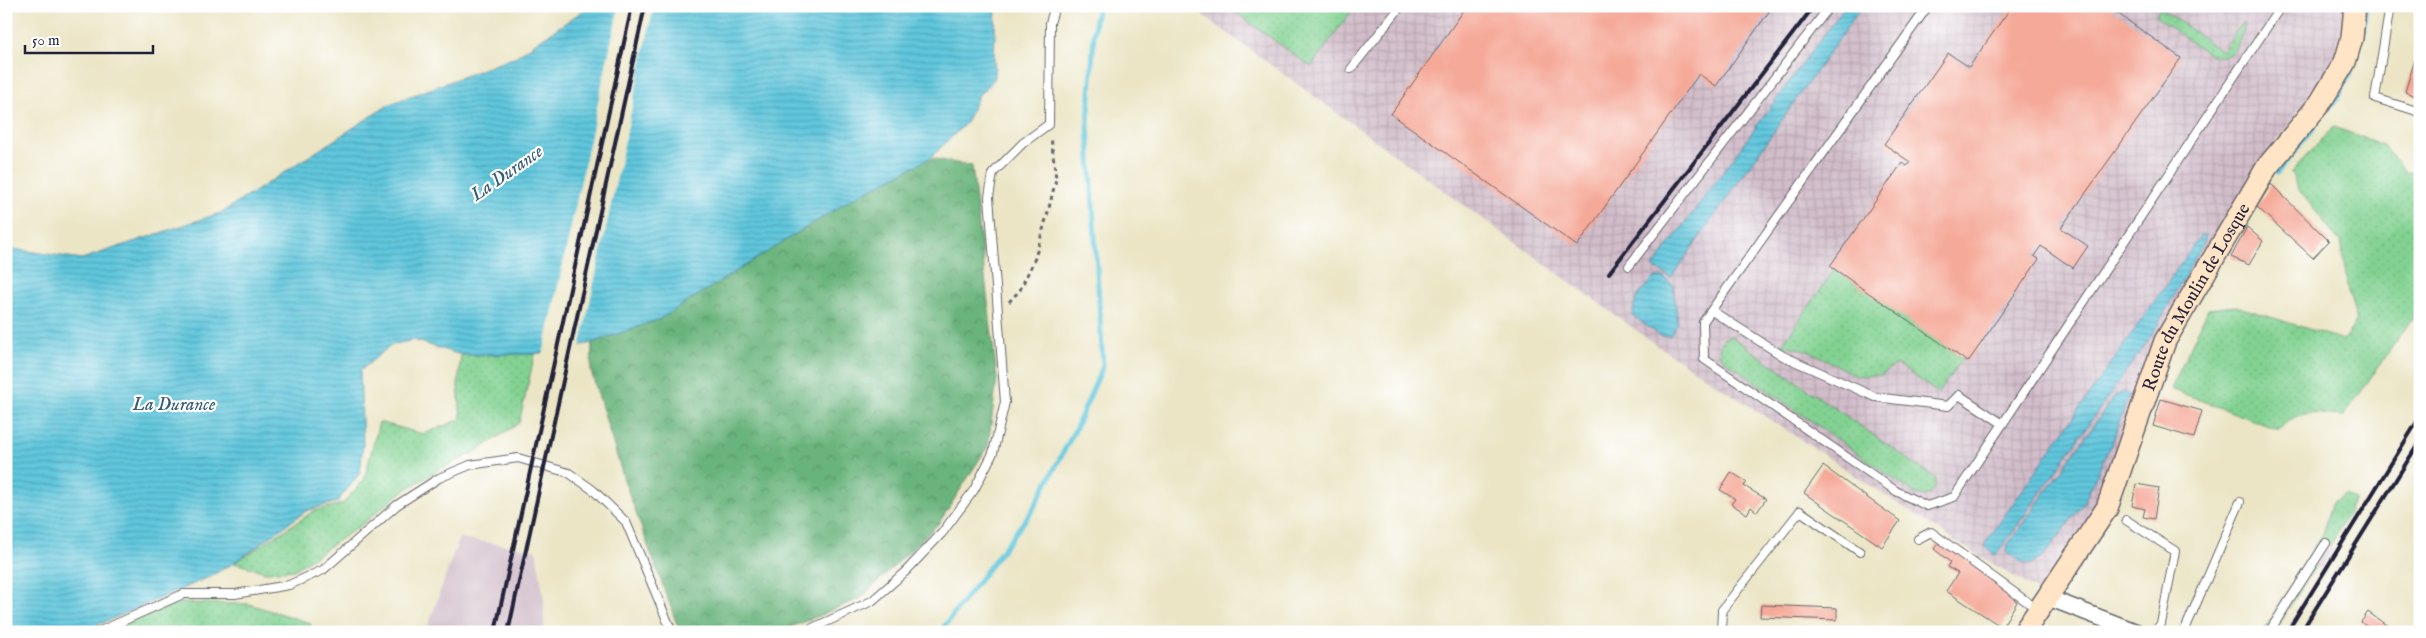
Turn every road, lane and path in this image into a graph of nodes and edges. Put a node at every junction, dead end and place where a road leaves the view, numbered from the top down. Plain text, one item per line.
1 (1054, 6) edge
2 (1401, 6) edge
3 (1830, 6) edge
4 (1928, 6) edge
5 (2282, 6) edge
6 (2355, 6) edge
7 (2390, 7) edge
8 (2420, 7) edge
9 (1351, 69) dead end
10 (2420, 112) edge
11 (1049, 124) junction
12 (1629, 266) dead end
13 (1712, 311) junction
14 (998, 314) junction
15 (2003, 424) junction
16 (2240, 502) dead end
17 (2126, 520) dead end
18 (1918, 539) dead end
19 (2326, 544) dead end
20 (1860, 552) dead end
21 (2044, 604) junction
22 (98, 632) edge
23 (672, 632) edge
24 (804, 632) edge
25 (1721, 632) edge
26 (2024, 632) edge
27 (2137, 632) edge
28 (2154, 632) edge
29 (2184, 632) edge
30 (2270, 632) edge

1 - 11 lane
2 - 9 lane
3 - 12 lane
4 - 13 lane
5 - 15 lane
6 - 21 street, Route du Moulin de Losque
7 - 8 lane
7 - 10 lane
11 - 14 path
11 - 14 lane
13 - 15 lane
13 - 15 lane
14 - 24 lane
16 - 29 lane
17 - 28 lane
18 - 21 lane
19 - 30 lane
20 - 25 lane
21 - 26 street, Route du Moulin de Losque
21 - 27 street
22 - 23 lane

